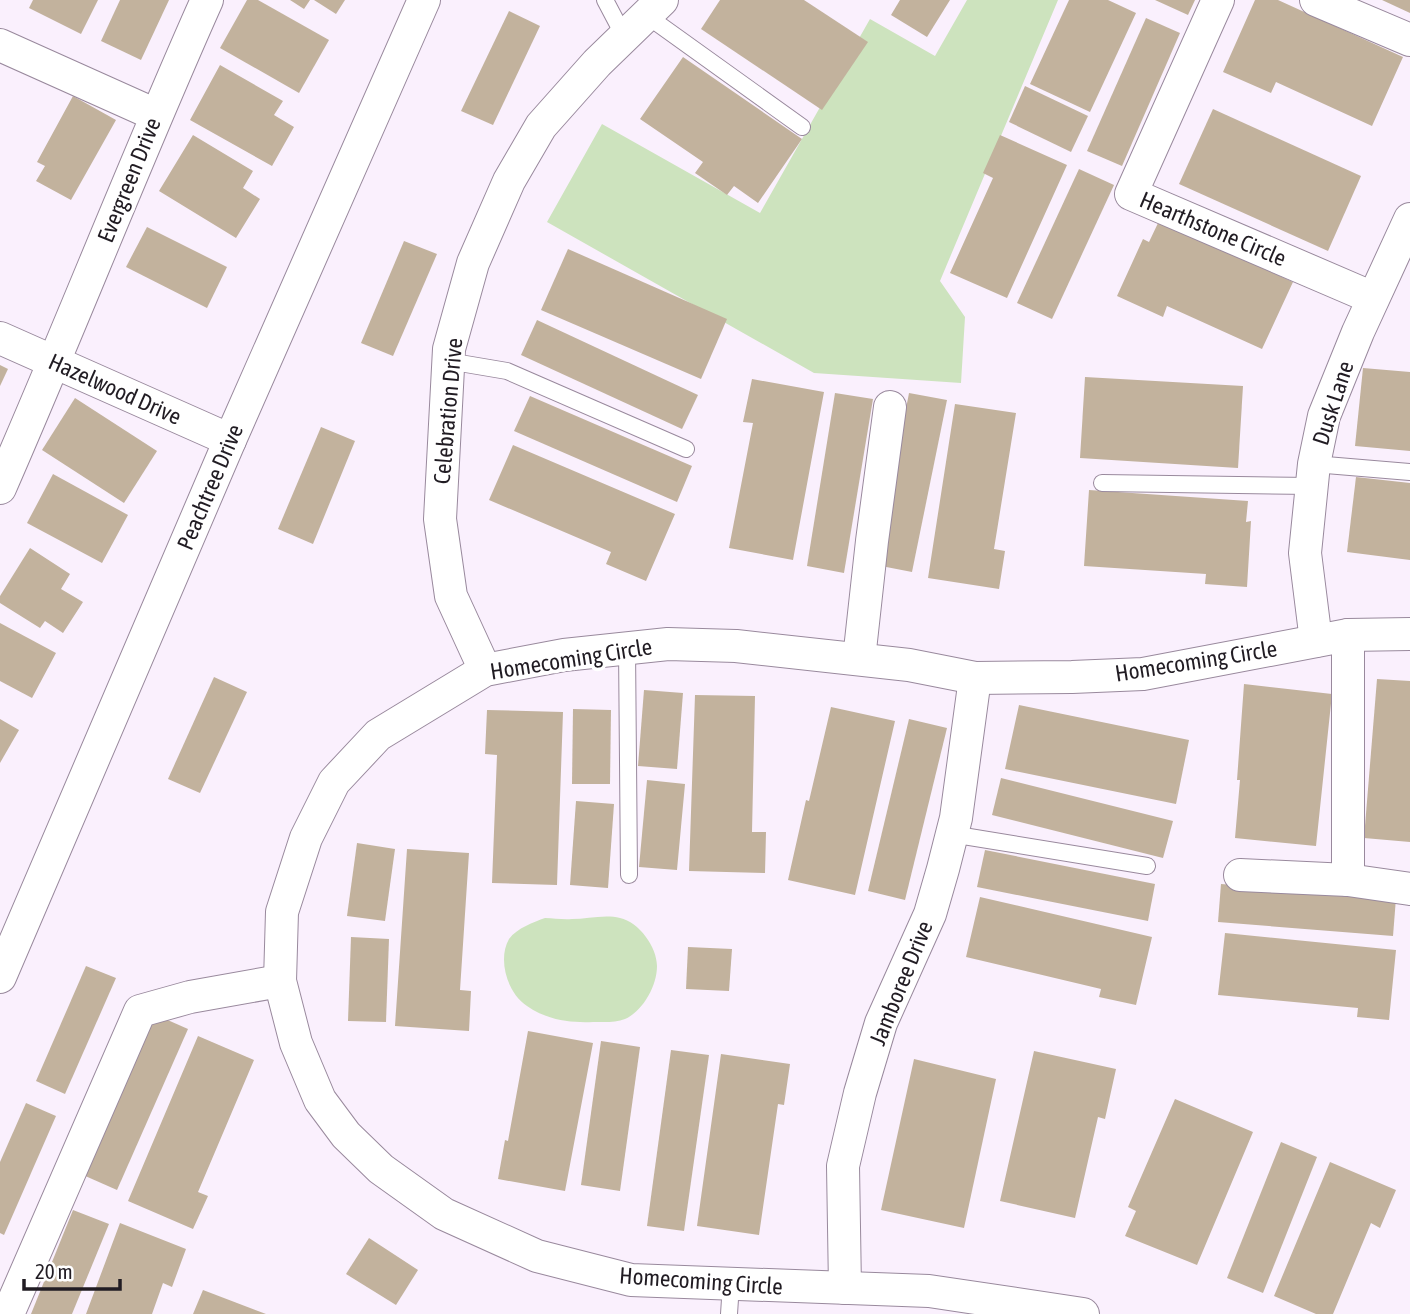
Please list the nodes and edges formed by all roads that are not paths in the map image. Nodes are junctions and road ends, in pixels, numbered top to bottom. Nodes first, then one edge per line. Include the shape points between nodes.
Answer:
1 (207, 0) edge
2 (424, 0) edge
3 (604, 0) edge
4 (1218, 0) edge
5 (1316, 0) edge
6 (644, 17) edge
7 (1410, 40) edge
8 (0, 45) edge
9 (156, 115) junction
10 (802, 127) dead end
11 (1410, 219) edge
12 (1373, 298) junction
13 (0, 338) edge
14 (448, 361) junction
15 (55, 362) junction
16 (890, 407) dead end
17 (230, 440) junction
18 (686, 449) dead end
19 (1410, 472) edge
20 (1313, 475) junction
21 (1102, 483) dead end
22 (0, 488) edge
23 (1410, 634) edge
24 (1348, 635) junction
25 (1316, 641) junction
26 (626, 647) junction
27 (859, 659) junction
28 (485, 670) junction
29 (975, 678) junction
30 (951, 834) junction
31 (1147, 866) dead end
32 (628, 875) dead end
33 (1240, 876) dead end
34 (1348, 880) junction
35 (1410, 889) edge
36 (0, 977) edge
37 (280, 981) junction
38 (845, 1288) junction
39 (730, 1299) edge
40 (8, 1314) edge
41 (1083, 1314) edge

1 - 9 street, Evergreen Drive
2 - 17 street, Peachtree Drive
3 - 6 lane
4 - 12 street, Hearthstone Circle via 1131,194
5 - 7 street
6 - 10 lane
6 - 14 street, Celebration Drive via 541,125 509,181 473,263
8 - 9 street
9 - 15 street, Evergreen Drive
11 - 12 street, Dusk Lane
12 - 20 street, Dusk Lane via 1324,416
13 - 15 street, Hazelwood Drive
14 - 18 lane via 507,371
14 - 28 street, Celebration Drive via 440,519 451,596
15 - 17 street, Hazelwood Drive
15 - 22 street, Evergreen Drive
16 - 27 street
17 - 36 street, Peachtree Drive
19 - 20 lane
20 - 21 lane
20 - 25 street, Dusk Lane via 1305,553
23 - 24 street, Homecoming Circle
24 - 25 street, Homecoming Circle
24 - 34 street
25 - 29 street, Homecoming Circle via 1143,674
26 - 27 street, Homecoming Circle via 736,646
26 - 28 street, Homecoming Circle
26 - 32 lane
27 - 29 street, Homecoming Circle
28 - 37 street, Homecoming Circle via 378,735 334,782 306,838 282,912
29 - 30 street, Jamboree Drive
30 - 31 lane
30 - 38 street, Jamboree Drive via 930,914 881,1023 860,1093 843,1166
33 - 34 street
34 - 35 street
37 - 39 street, Homecoming Circle via 296,1042 320,1100 346,1135 381,1169 444,1214 537,1256
37 - 40 street via 140,1011
38 - 39 street, Homecoming Circle
38 - 41 street, Homecoming Circle via 929,1292

